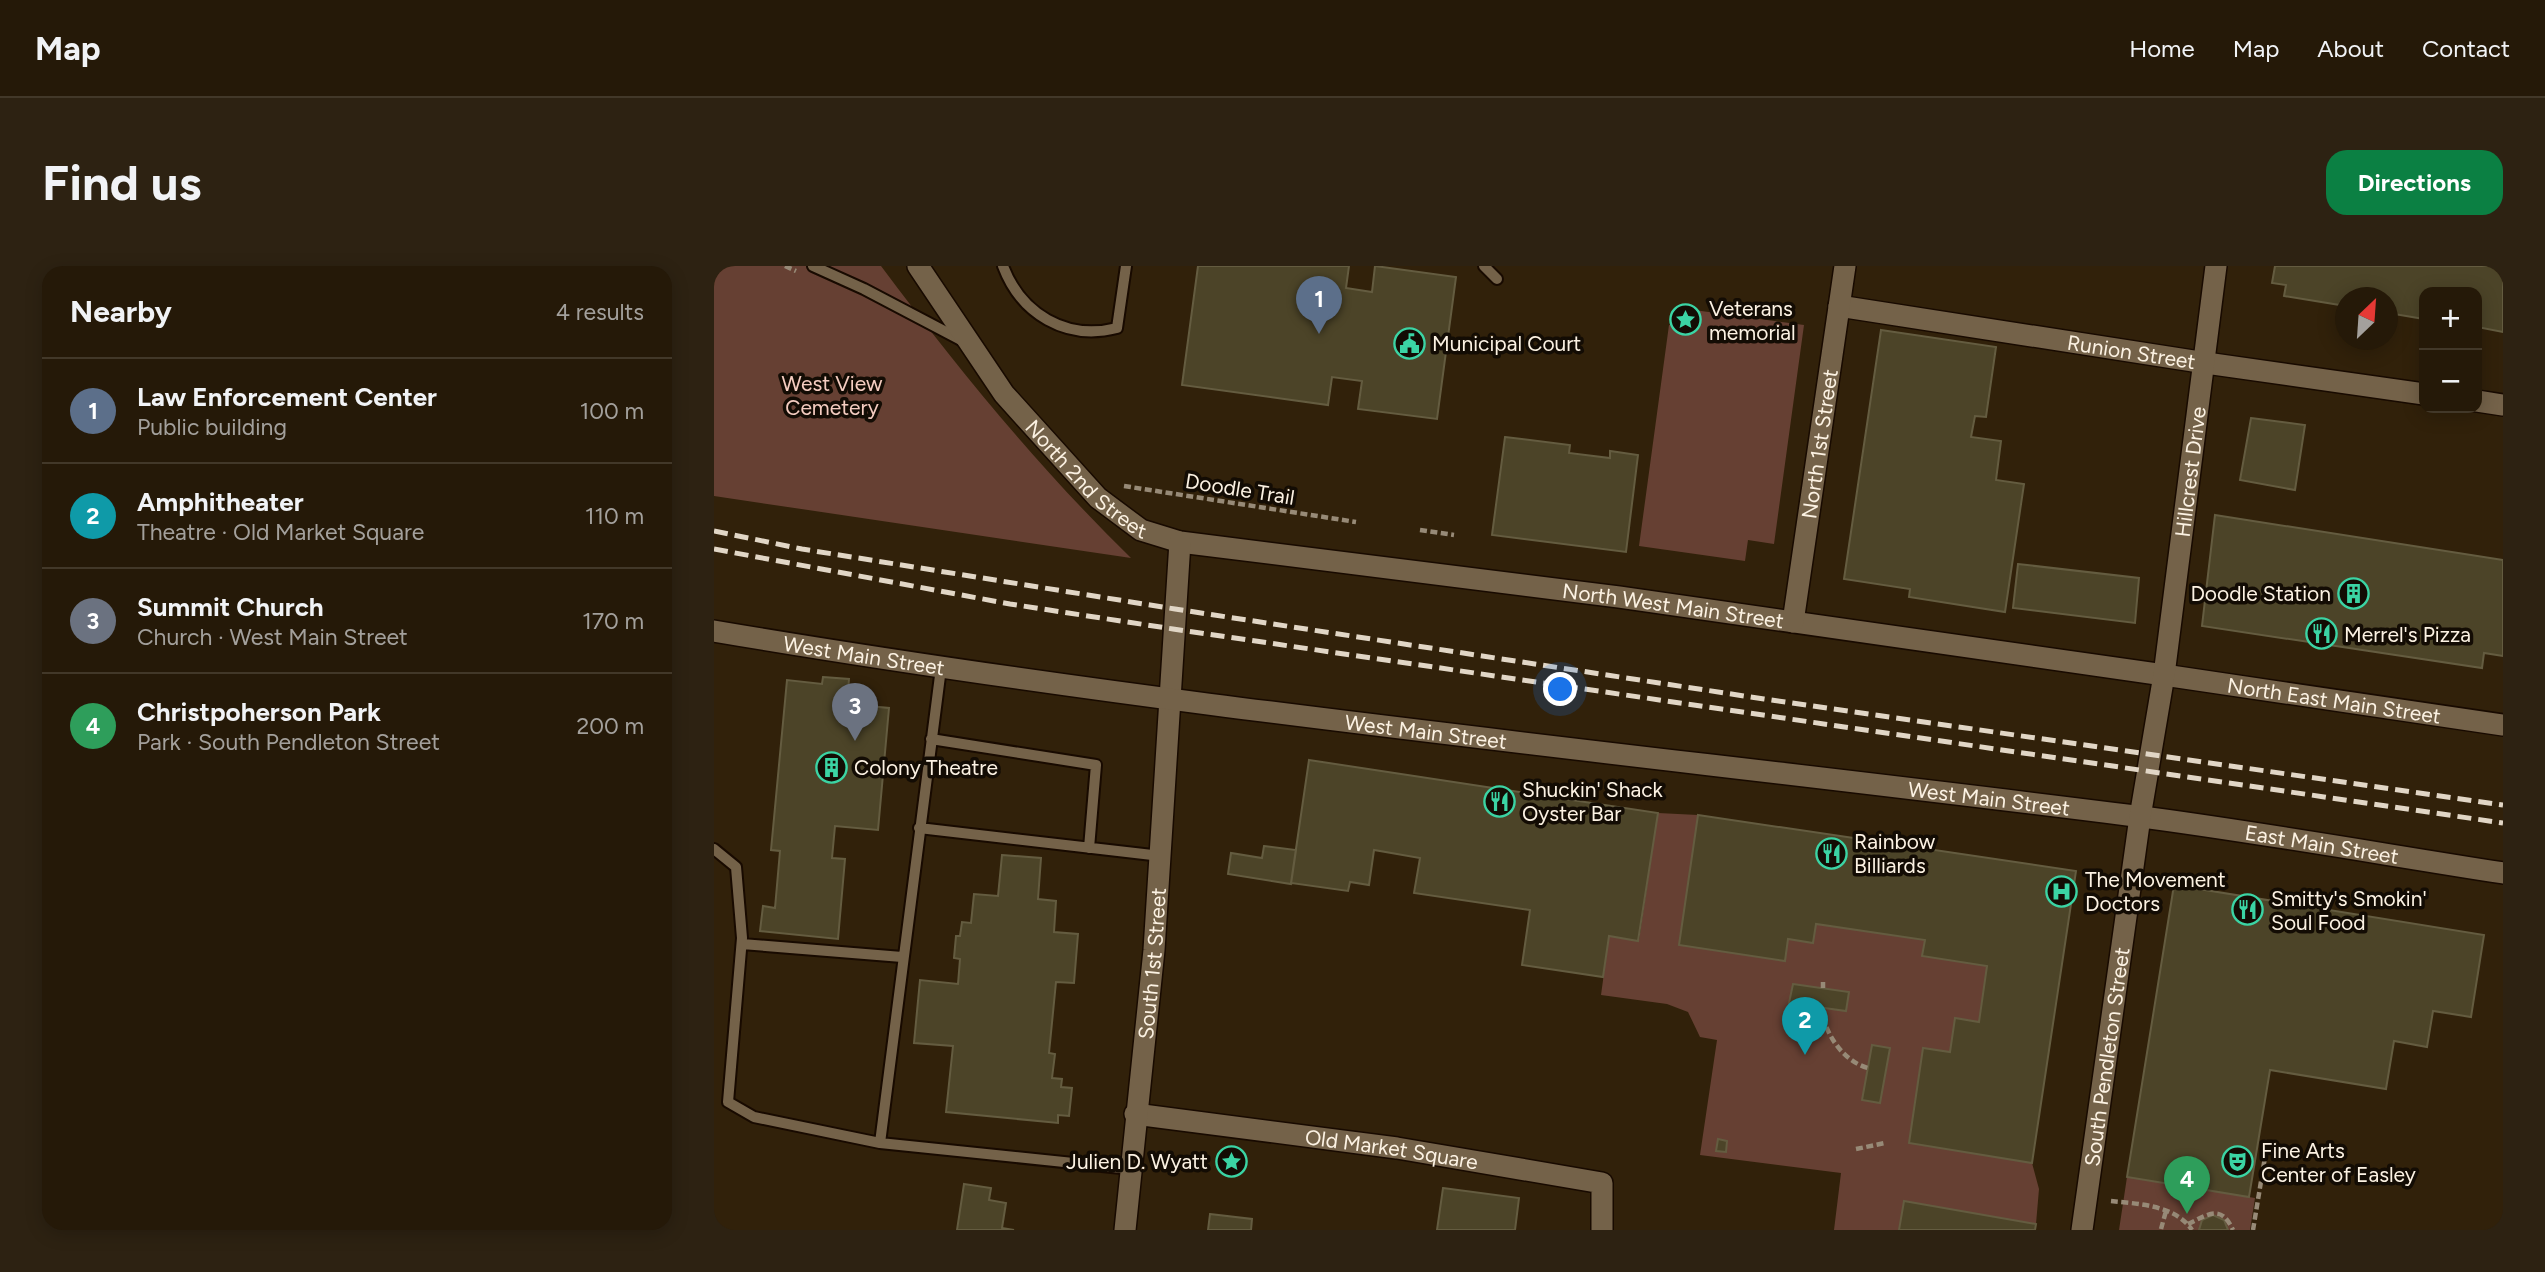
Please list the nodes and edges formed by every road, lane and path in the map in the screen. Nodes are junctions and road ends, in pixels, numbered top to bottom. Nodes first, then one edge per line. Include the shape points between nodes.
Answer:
1 (785, 266) edge
2 (813, 266) edge
3 (918, 266) edge
4 (1003, 266) edge
5 (1126, 266) edge
6 (1484, 266) edge
7 (1845, 266) edge
8 (2216, 266) edge
9 (808, 277) dead end
10 (1497, 279) dead end
11 (1839, 306) junction
12 (974, 348) junction
13 (2206, 363) junction
14 (2419, 393) edge
15 (2482, 402) edge
16 (2503, 405) edge
17 (1120, 485) dead end
18 (1356, 522) dead end
19 (1420, 530) dead end
20 (1454, 535) dead end
21 (1180, 542) junction
22 (1793, 622) junction
23 (714, 631) edge
24 (941, 668) junction
25 (2164, 675) junction
26 (1171, 698) junction
27 (2503, 725) edge
28 (931, 739) junction
29 (2140, 817) junction
30 (919, 828) junction
31 (1089, 848) junction
32 (714, 849) edge
33 (1161, 856) junction
34 (2503, 873) edge
35 (742, 944) junction
36 (902, 957) junction
37 (1823, 982) dead end
38 (1823, 988) dead end
39 (1821, 1007) dead end
40 (1868, 1068) dead end
41 (1135, 1114) junction
42 (2268, 1139) dead end
43 (880, 1143) junction
44 (1885, 1143) dead end
45 (1856, 1149) dead end
46 (1131, 1169) junction
47 (2111, 1201) dead end
48 (2165, 1211) junction
49 (2188, 1224) junction
50 (2161, 1229) edge
51 (1125, 1230) edge
52 (1602, 1230) edge
53 (2082, 1230) edge
54 (2192, 1230) edge
55 (2232, 1230) edge
56 (2253, 1230) edge

1 - 9 path
2 - 12 lane
3 - 12 street, North 2nd Street
4 - 5 lane via 1024,301 1044,321 1102,332 1117,328
6 - 10 lane
7 - 11 street, North 1st Street
8 - 13 street, Hillcrest Drive
11 - 13 street, Runion Street
11 - 22 street, North 1st Street
12 - 21 street, North 2nd Street via 1004,394 1098,498 1142,530
13 - 14 street, Runion Street
13 - 25 street, Hillcrest Drive
15 - 16 street
17 - 18 path, Doodle Trail
19 - 20 path
21 - 22 street, North West Main Street
21 - 26 street
22 - 25 street, North West Main Street
23 - 24 street, West Main Street
24 - 26 street, West Main Street
24 - 28 lane
25 - 27 street, North East Main Street
25 - 29 street, South Pendleton Street
26 - 29 street, West Main Street
26 - 33 street, South 1st Street
28 - 30 lane
28 - 31 lane via 1096,765
29 - 34 street, East Main Street
29 - 53 street, South Pendleton Street
30 - 31 lane
30 - 36 lane
31 - 33 lane
32 - 35 lane via 736,867
33 - 41 street, South 1st Street
35 - 36 lane
35 - 43 lane via 728,1102 754,1117
36 - 43 lane
37 - 38 path
39 - 40 path via 1824,1028 1855,1064
41 - 46 street, South 1st Street
41 - 52 street, Old Market Square via 1397,1148 1602,1183
42 - 56 path
43 - 46 lane
44 - 45 path
46 - 51 street, South 1st Street
47 - 48 path
48 - 49 path
48 - 50 path
49 - 54 path
49 - 55 path via 2219,1213 2228,1219

